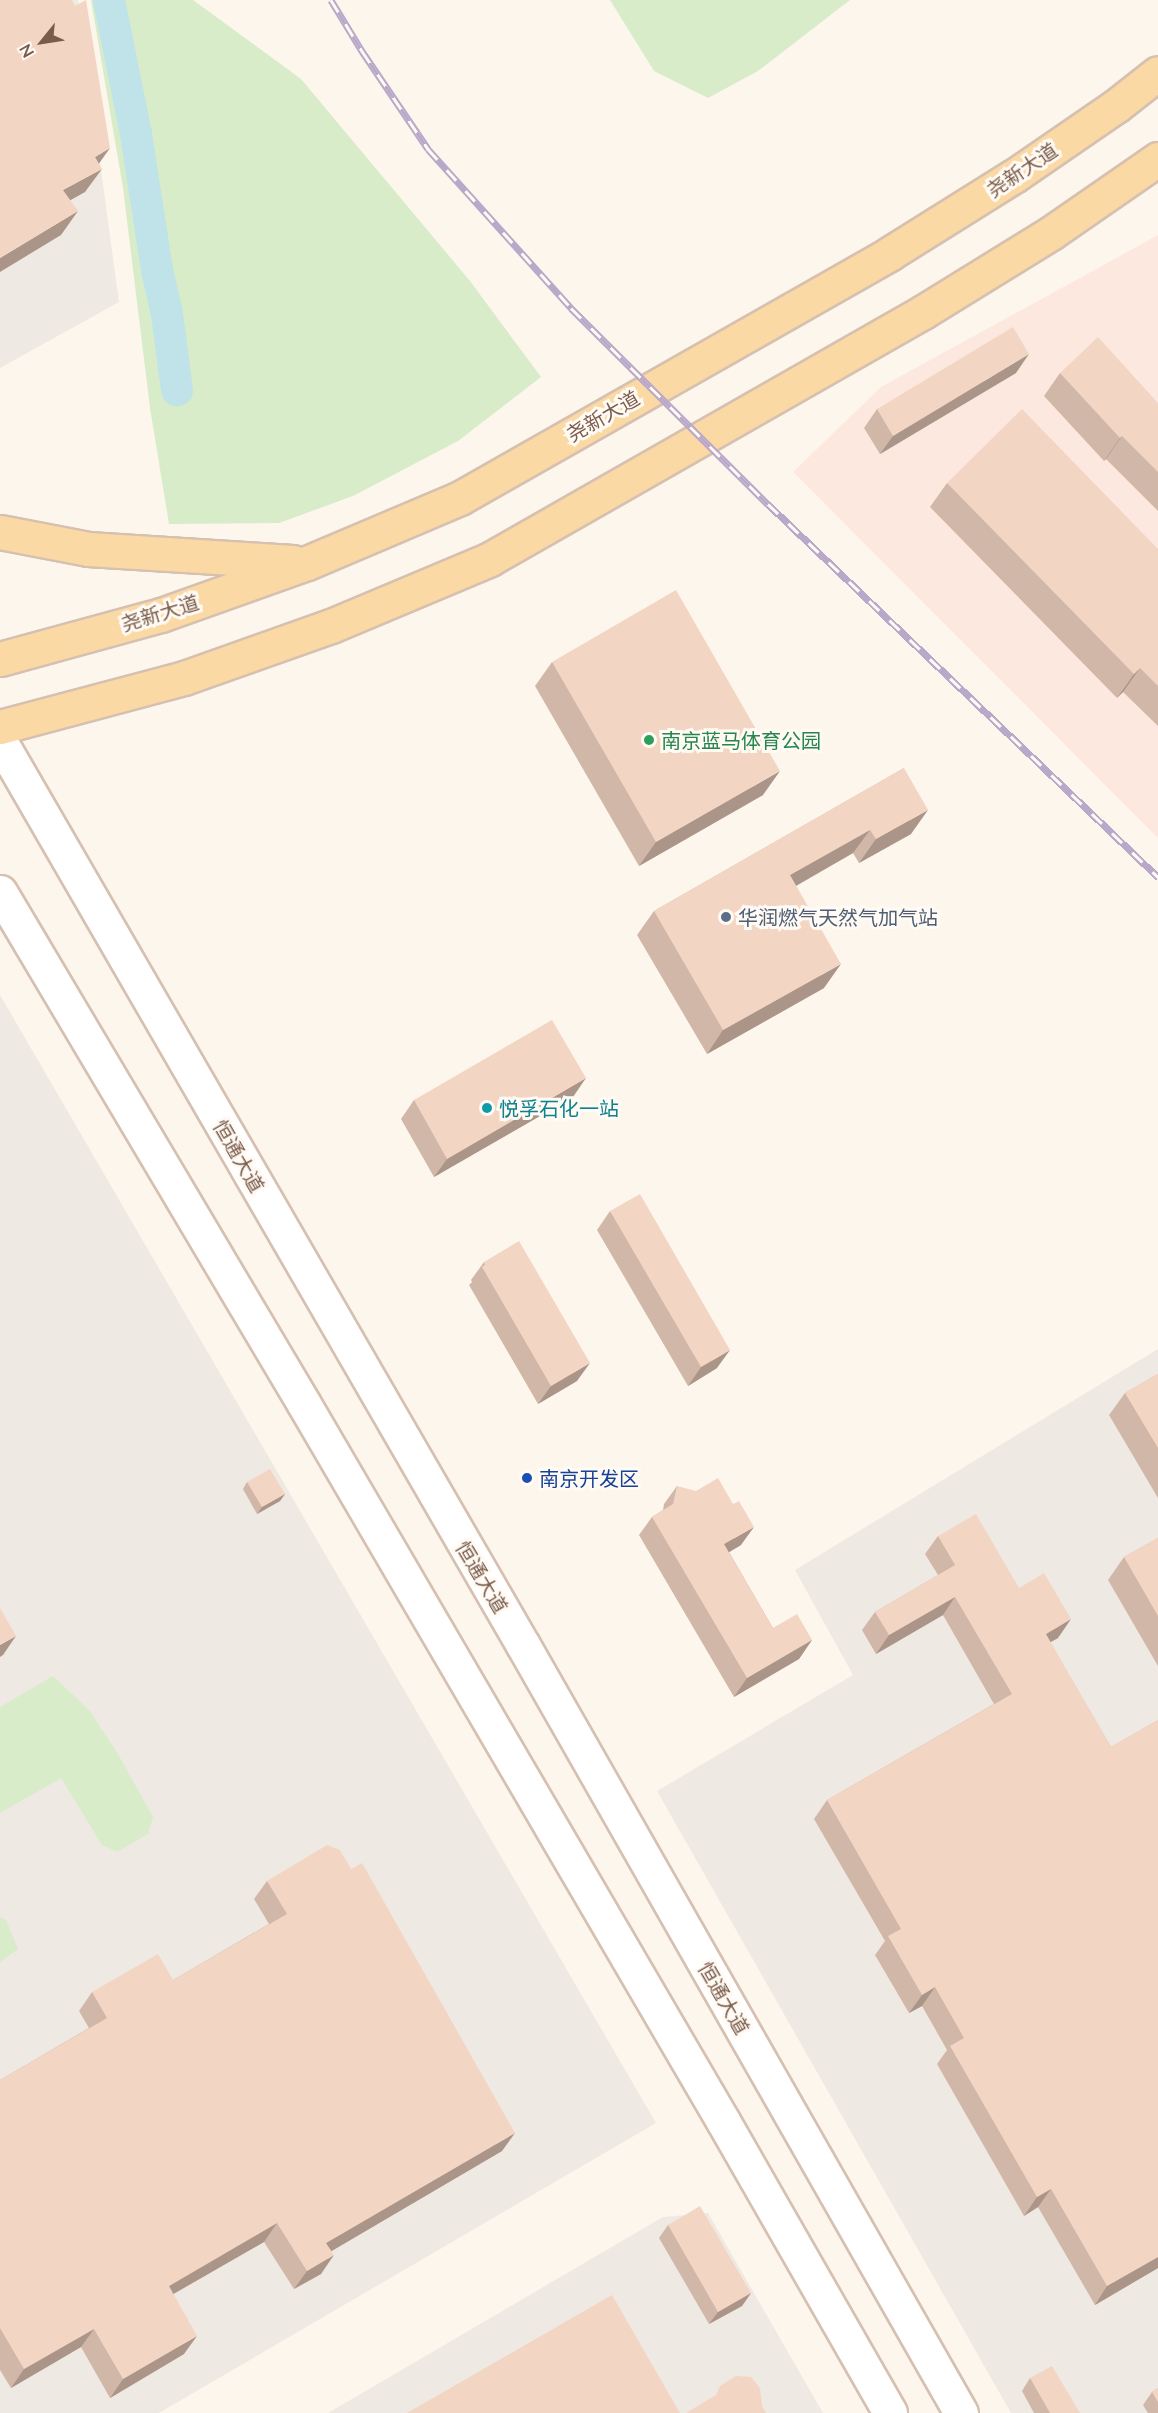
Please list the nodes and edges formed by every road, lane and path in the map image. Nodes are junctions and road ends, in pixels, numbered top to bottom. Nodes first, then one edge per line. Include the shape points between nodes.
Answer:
1 (1158, 73) edge
2 (1158, 159) edge
3 (0, 532) edge
4 (307, 563) junction
5 (0, 659) edge
6 (0, 728) edge
7 (0, 741) edge
8 (0, 892) edge
9 (890, 2413) edge
10 (961, 2413) edge

1 - 4 main road, 尧新大道 via 1014,176 889,254 460,498
2 - 6 main road via 1051,233 923,312 490,559 331,626 184,678
3 - 4 main road via 88,549
4 - 5 main road, 尧新大道 via 161,615
7 - 10 main road, 恒通大道
8 - 9 main road via 304,1404

